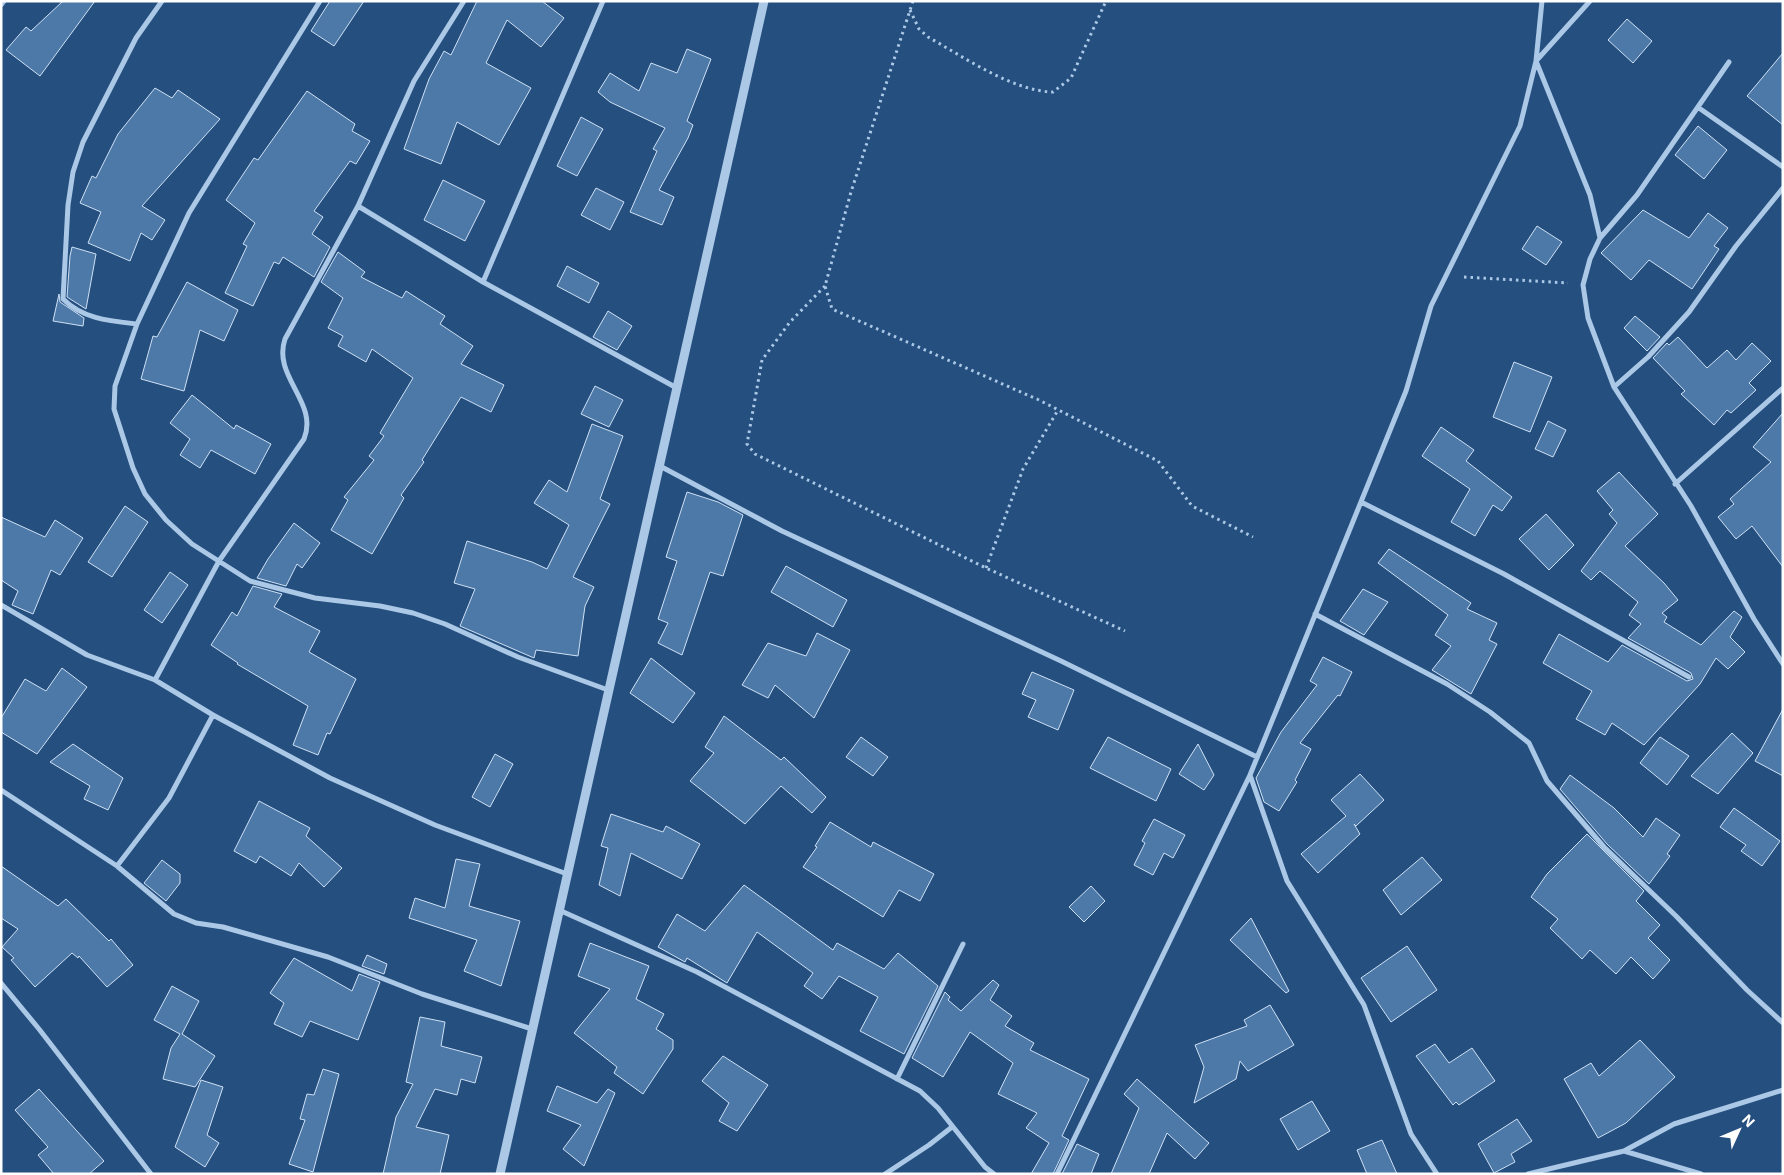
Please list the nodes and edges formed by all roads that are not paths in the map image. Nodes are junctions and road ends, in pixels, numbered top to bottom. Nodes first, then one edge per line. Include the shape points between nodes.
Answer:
1 (4, 1) edge
2 (162, 1) edge
3 (320, 1) edge
4 (464, 1) edge
5 (603, 1) edge
6 (764, 1) edge
7 (1542, 1) edge
8 (1590, 1) edge
9 (1, 6) edge
10 (1536, 61) junction
11 (1729, 62) dead end
12 (1699, 108) junction
13 (1783, 166) edge
14 (1783, 188) edge
15 (358, 206) junction
16 (1600, 238) junction
17 (483, 282) junction
18 (136, 324) junction
19 (675, 387) junction
20 (1614, 387) junction
21 (1783, 388) edge
22 (658, 464) junction
23 (1675, 484) junction
24 (1361, 502) junction
25 (219, 561) junction
26 (1, 605) edge
27 (1315, 614) junction
28 (1783, 664) edge
29 (1689, 677) dead end
30 (155, 680) junction
31 (608, 690) junction
32 (213, 715) junction
33 (1257, 757) junction
34 (1250, 775) junction
35 (1, 790) edge
36 (117, 866) junction
37 (567, 874) junction
38 (559, 910) junction
39 (963, 944) dead end
40 (1, 983) edge
41 (1783, 1023) edge
42 (532, 1028) junction
43 (897, 1079) junction
44 (1783, 1090) edge
45 (952, 1127) junction
46 (1624, 1151) junction
47 (151, 1174) edge
48 (500, 1174) edge
49 (885, 1174) edge
50 (994, 1174) edge
51 (1057, 1174) edge
52 (1437, 1174) edge
53 (1528, 1174) edge
54 (1700, 1174) edge

1 - 9 street
2 - 18 street via 136,38 83,142 73,172 68,205 63,299 86,316
3 - 18 street via 189,213
4 - 15 street via 414,81
5 - 17 street
6 - 19 street
7 - 10 street
8 - 10 street
10 - 16 street via 1590,194
10 - 24 street via 1520,126 1431,306 1406,391
11 - 12 street
12 - 13 street
12 - 16 street via 1637,195
14 - 20 street via 1689,312 1648,357
15 - 17 street
15 - 25 street via 281,350 282,361 308,417 309,428 295,456
16 - 20 street via 1583,285 1588,318
17 - 19 street
18 - 25 street via 115,386 114,409 133,468 145,494 166,520 192,544
19 - 22 street
20 - 23 street
21 - 23 street
22 - 31 street
22 - 33 street via 782,531
23 - 28 street
24 - 27 street
24 - 29 street via 1504,574
25 - 30 street
25 - 31 street via 250,580 315,598 413,613
26 - 30 street via 88,656
27 - 33 street
27 - 41 street via 1447,684 1490,712 1529,744 1547,782 1604,848
30 - 32 street
31 - 37 street
32 - 36 street via 169,798
32 - 37 street via 339,782 435,825
33 - 34 street
34 - 51 street
34 - 52 street via 1287,881 1364,1005 1411,1134
35 - 36 street
36 - 42 street via 174,914 328,957 422,994
37 - 38 street
38 - 42 street
38 - 43 street via 697,972
39 - 43 street
40 - 47 street
42 - 48 street
43 - 45 street via 929,1098
44 - 46 street via 1674,1124
45 - 49 street
45 - 50 street
46 - 53 street
46 - 54 street

